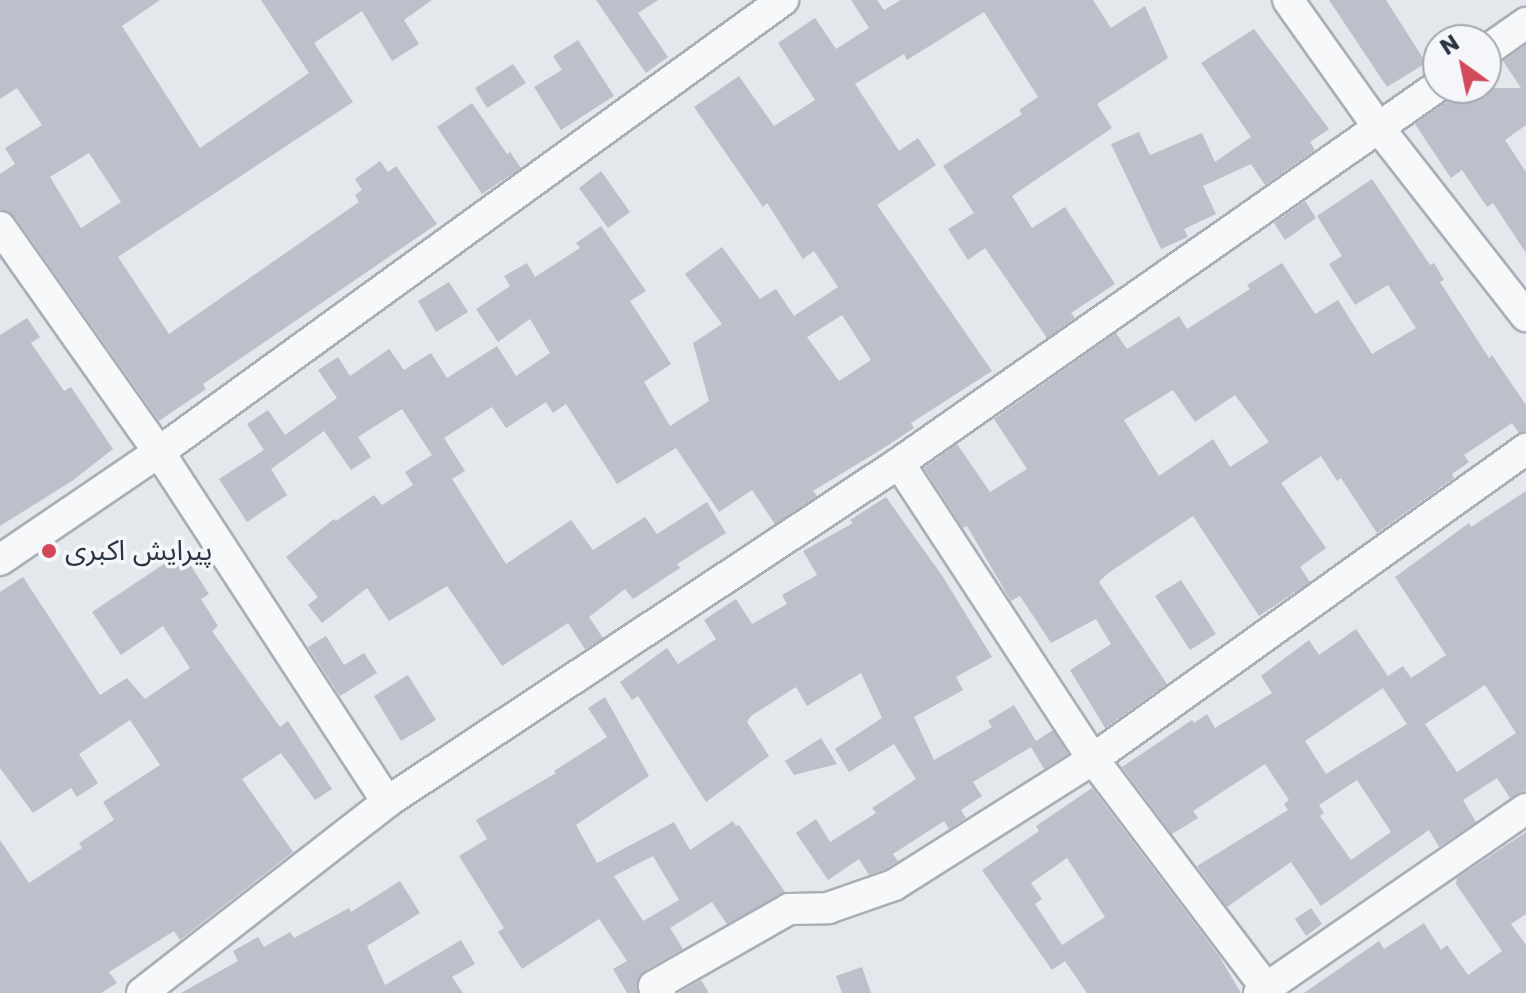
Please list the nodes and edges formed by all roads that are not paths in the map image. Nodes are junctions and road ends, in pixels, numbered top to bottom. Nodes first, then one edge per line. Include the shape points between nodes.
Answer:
1 (783, 0) edge
2 (1288, 0) edge
3 (1526, 23) edge
4 (1502, 40) edge
5 (1422, 97) edge
6 (1379, 128) junction
7 (0, 227) edge
8 (1526, 316) edge
9 (1526, 449) edge
10 (159, 452) junction
11 (899, 463) junction
12 (0, 560) edge
13 (1093, 759) junction
14 (387, 802) junction
15 (1526, 809) edge
16 (1265, 991) edge
17 (142, 993) edge
18 (660, 993) edge

1 - 10 street
2 - 6 street
3 - 4 street
5 - 6 street
6 - 8 street
6 - 11 street
7 - 10 street
9 - 13 street
10 - 12 street
10 - 14 street
11 - 13 street
11 - 14 street
13 - 16 street
13 - 18 street via 894,885 828,908 789,909 654,986
14 - 17 street
15 - 16 street

